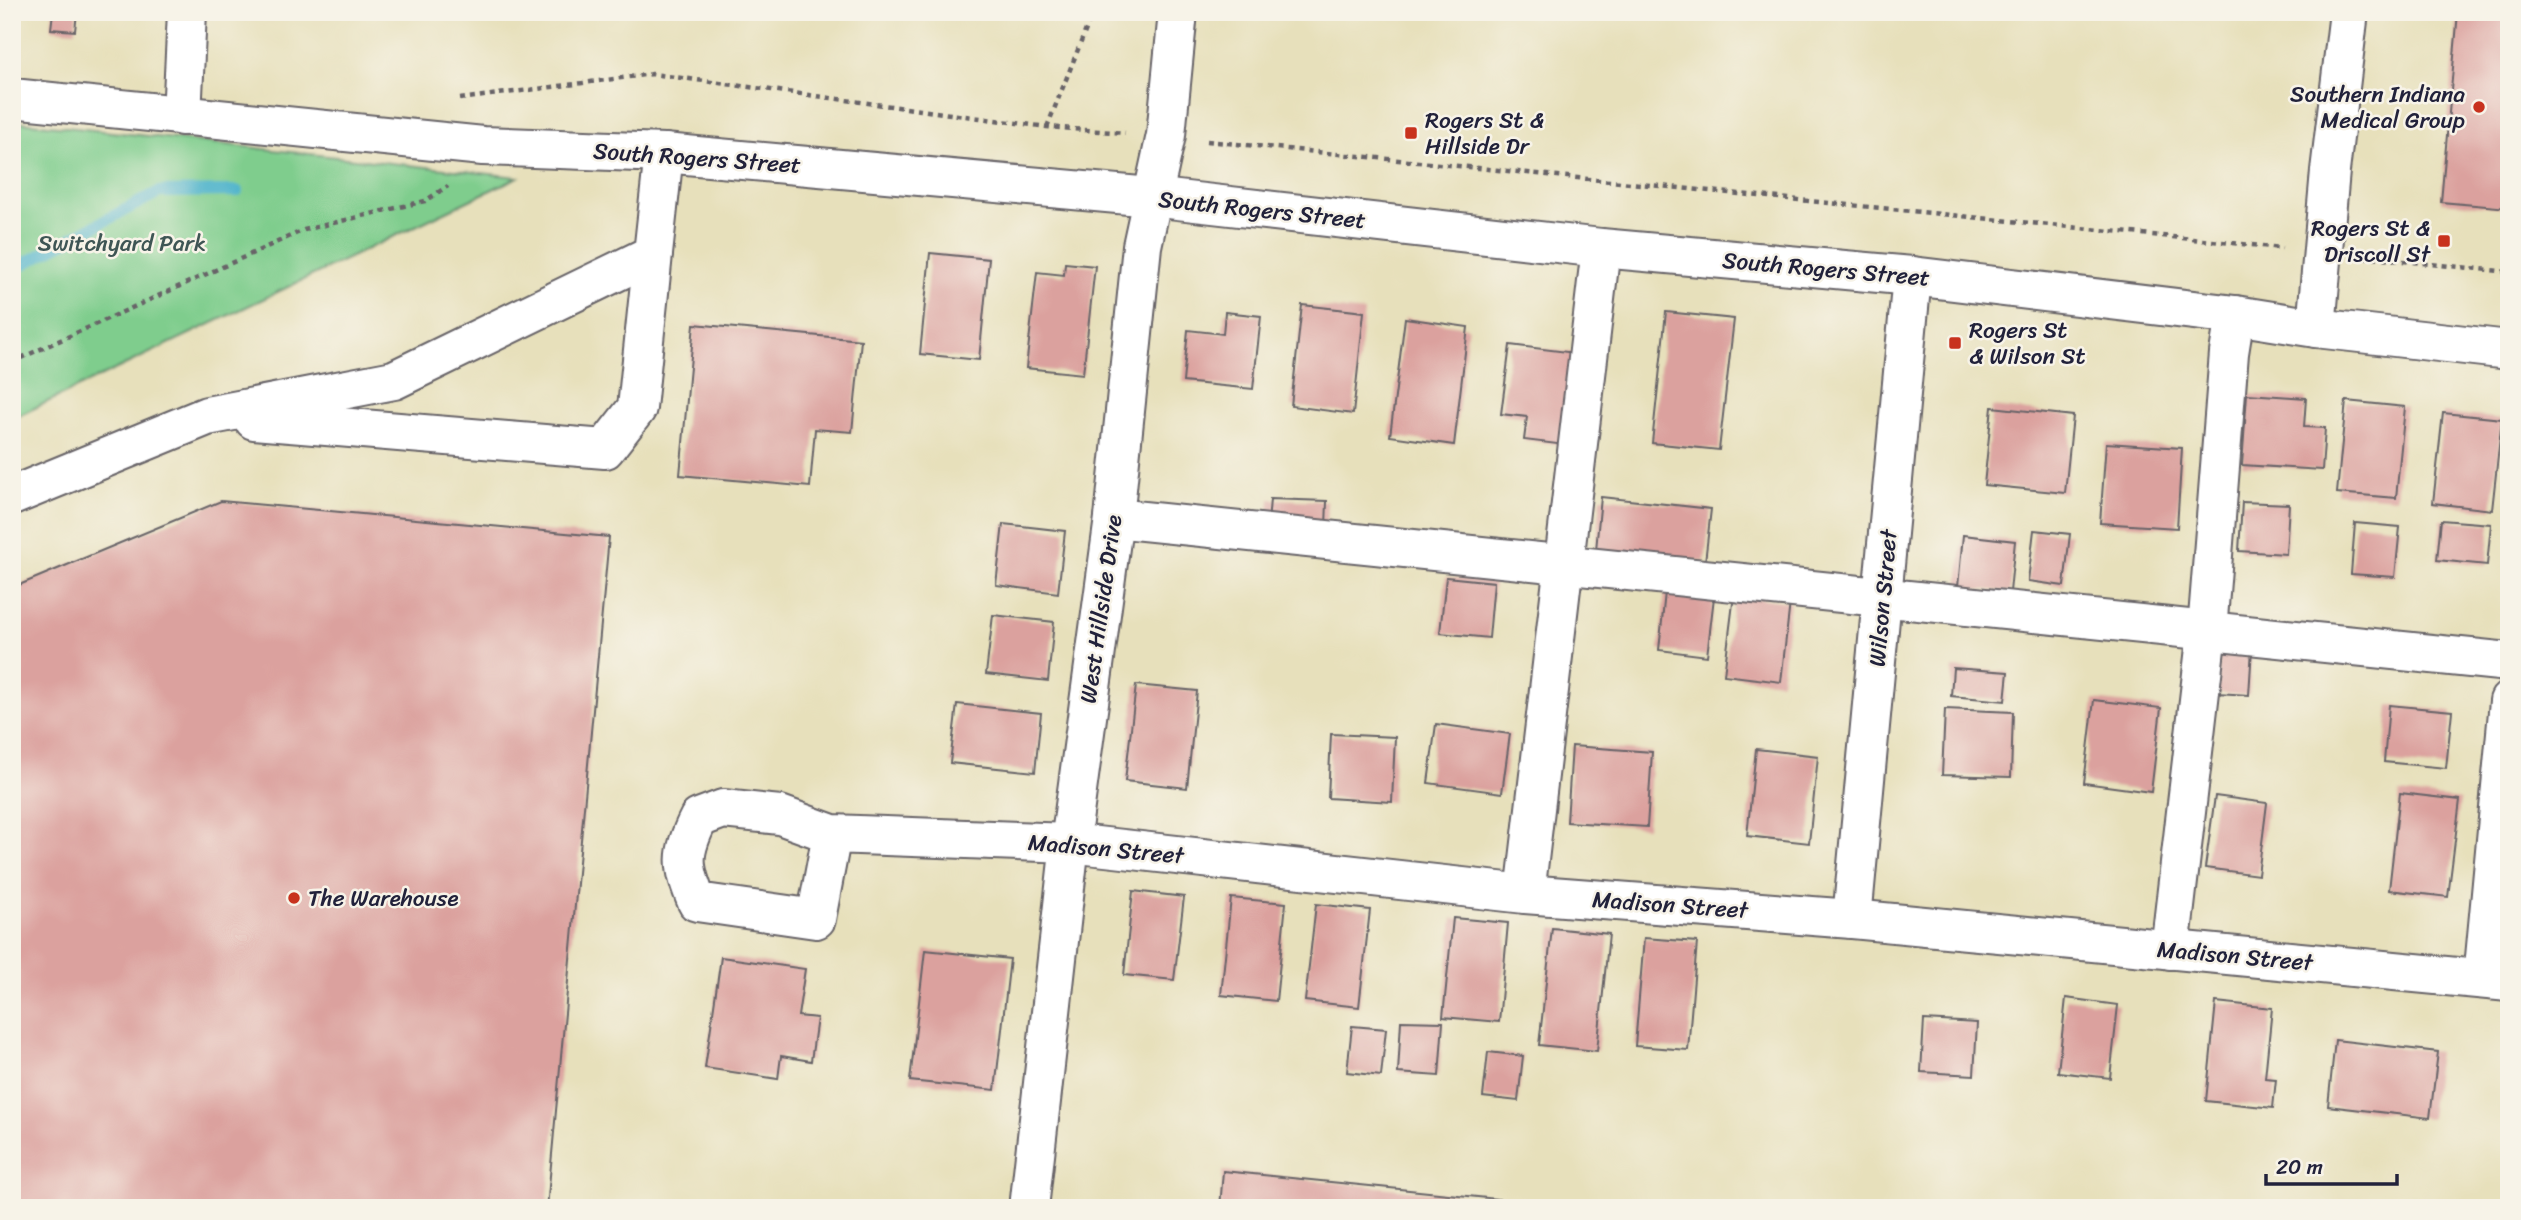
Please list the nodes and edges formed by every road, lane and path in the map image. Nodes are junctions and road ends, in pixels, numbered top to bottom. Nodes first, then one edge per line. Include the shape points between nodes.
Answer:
1 (187, 12) edge
2 (1093, 12) edge
3 (1178, 12) edge
4 (2349, 12) edge
5 (12, 98) edge
6 (454, 100) dead end
7 (182, 116) junction
8 (1047, 127) junction
9 (1166, 135) junction
10 (483, 146) junction
11 (664, 153) junction
12 (1152, 197) junction
13 (1601, 248) junction
14 (2324, 253) junction
15 (653, 254) junction
16 (2509, 272) edge
17 (1912, 276) junction
18 (2235, 315) junction
19 (2316, 328) junction
20 (2509, 350) edge
21 (12, 362) edge
22 (207, 416) junction
23 (12, 496) edge
24 (1114, 518) junction
25 (1564, 565) junction
26 (1883, 598) junction
27 (2207, 631) junction
28 (2509, 662) edge
29 (2509, 701) edge
30 (832, 834) dead end
31 (1070, 843) junction
32 (1525, 894) junction
33 (1852, 919) junction
34 (2170, 950) junction
35 (2496, 980) edge
36 (1029, 1208) edge

1 - 7 street
2 - 8 path
3 - 9 street, West Hillside Drive
4 - 14 street
5 - 7 street, South Rogers Street
6 - 8 path via 652,74
7 - 10 street, South Rogers Street
8 - 9 path
9 - 12 street, West Hillside Drive
9 - 14 path
10 - 11 street, South Rogers Street
10 - 21 path via 458,179 425,201 304,230
11 - 12 street, South Rogers Street
11 - 15 street
12 - 13 street, South Rogers Street
12 - 24 street, West Hillside Drive via 1142,246
13 - 17 street, South Rogers Street
13 - 25 street
14 - 16 path
14 - 19 street
15 - 22 street via 394,380
15 - 22 street via 637,408 605,449
17 - 18 street, South Rogers Street
17 - 26 street, Wilson Street
18 - 19 street, South Rogers Street
18 - 27 street
19 - 20 street, South Rogers Street
22 - 23 street
24 - 25 street
24 - 31 street, West Hillside Drive
25 - 26 street
25 - 32 street
26 - 27 street
26 - 33 street, Wilson Street
27 - 28 street
27 - 34 street
29 - 35 street
30 - 31 street, Madison Street
31 - 32 street, Madison Street
31 - 36 street, West Hillside Drive
32 - 33 street, Madison Street
33 - 34 street, Madison Street
34 - 35 street, Madison Street

